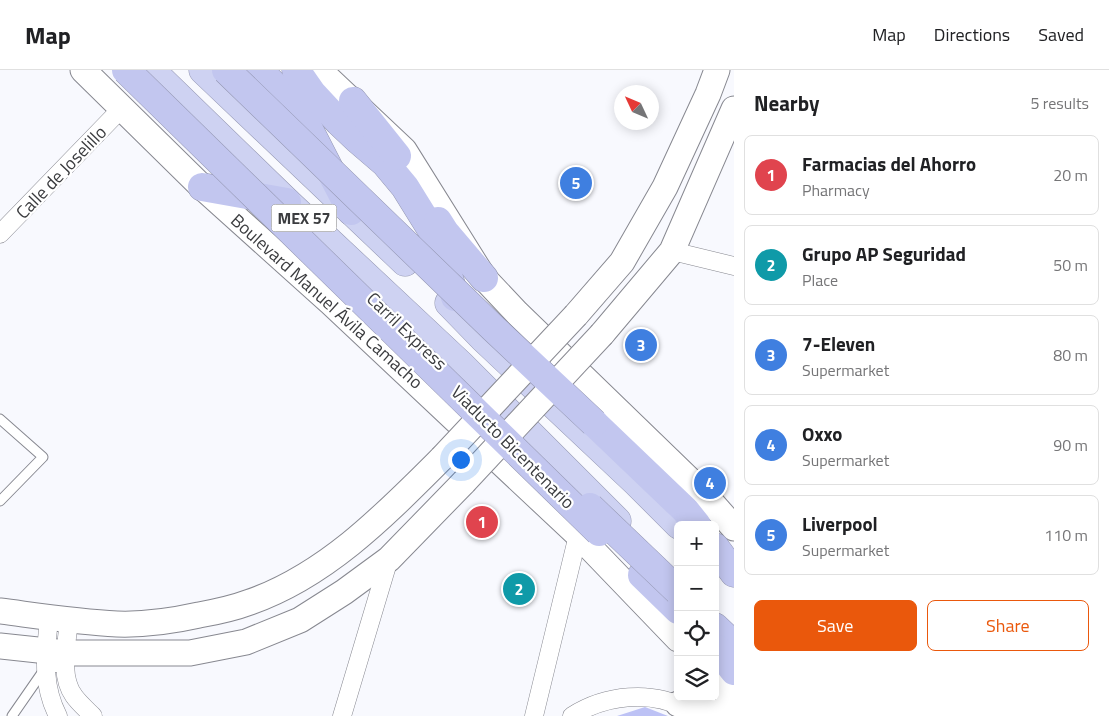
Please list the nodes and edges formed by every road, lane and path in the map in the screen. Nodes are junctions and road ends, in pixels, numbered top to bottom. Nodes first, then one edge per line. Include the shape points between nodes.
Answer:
1 (83, 70) edge
2 (126, 70) edge
3 (138, 70) edge
4 (151, 70) edge
5 (203, 70) edge
6 (226, 70) edge
7 (259, 70) edge
8 (284, 70) edge
9 (296, 70) edge
10 (717, 70) edge
11 (313, 78) edge
12 (353, 100) junction
13 (121, 109) junction
14 (734, 109) edge
15 (725, 142) edge
16 (397, 156) junction
17 (202, 186) junction
18 (287, 202) junction
19 (351, 211) junction
20 (0, 234) edge
21 (672, 251) junction
22 (734, 266) edge
23 (484, 278) junction
24 (460, 313) junction
25 (0, 419) edge
26 (0, 501) edge
27 (675, 521) edge
28 (694, 521) edge
29 (734, 528) edge
30 (588, 534) junction
31 (719, 552) edge
32 (389, 559) junction
33 (326, 562) junction
34 (719, 566) edge
35 (734, 573) edge
36 (674, 578) edge
37 (734, 582) edge
38 (674, 587) edge
39 (344, 592) junction
40 (674, 607) edge
41 (0, 611) edge
42 (59, 618) junction
43 (719, 632) edge
44 (674, 634) edge
45 (0, 646) edge
46 (725, 646) edge
47 (56, 660) junction
48 (734, 671) edge
49 (719, 684) edge
50 (734, 701) edge
51 (688, 710) edge
52 (12, 716) edge
53 (58, 716) edge
54 (93, 716) edge
55 (342, 716) edge
56 (534, 716) edge
57 (572, 716) edge
58 (730, 716) edge

1 - 13 main road, Boulevard Manuel Ávila Camacho
2 - 30 highway, Viaducto Bicentenario, bridge
3 - 38 highway, Carril Express, bridge
4 - 18 highway, MEX 57
5 - 19 highway, MEX 57
6 - 28 highway, bridge
7 - 19 highway via 300,112
8 - 11 highway
9 - 11 highway
10 - 33 main road, bridge via 665,188 622,262 442,458 380,520
11 - 12 main road
11 - 16 highway via 351,120
11 - 24 highway via 357,139 385,163 405,187 436,237
12 - 16 highway
12 - 23 main road via 404,150
13 - 17 main road, Boulevard Manuel Ávila Camacho
13 - 20 street, Calle de Joselillo
14 - 15 main road
15 - 21 main road
16 - 23 highway via 445,232
17 - 18 highway
17 - 30 main road, Boulevard Manuel Ávila Camacho
18 - 36 highway, MEX 57 via 460,364
19 - 24 highway, MEX 57
21 - 22 street
21 - 32 main road, bridge via 602,334
23 - 29 main road via 704,494
24 - 27 highway, MEX 57
25 - 26 lane via 43,457
30 - 40 highway, Viaducto Bicentenario
30 - 44 main road, Boulevard Manuel Ávila Camacho
30 - 56 street
31 - 35 highway
32 - 39 main road
32 - 55 street
33 - 39 main road
33 - 42 main road via 275,592 225,610 158,622 116,624
34 - 37 highway
39 - 47 main road via 300,620 246,642 190,653
41 - 42 main road
42 - 47 street
43 - 46 highway
45 - 47 main road
46 - 48 highway
47 - 52 lane
47 - 53 street via 46,685
47 - 54 street via 73,696
49 - 50 main road
51 - 57 street via 649,698 621,698 593,705
51 - 58 main road

